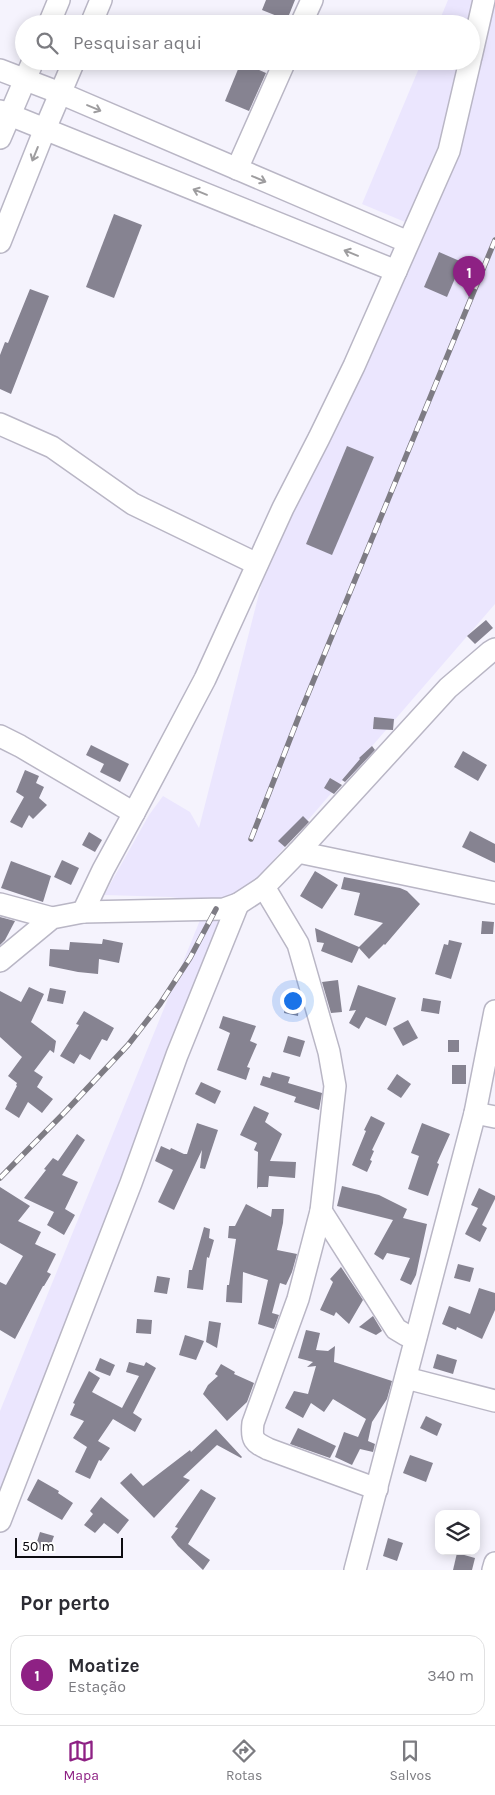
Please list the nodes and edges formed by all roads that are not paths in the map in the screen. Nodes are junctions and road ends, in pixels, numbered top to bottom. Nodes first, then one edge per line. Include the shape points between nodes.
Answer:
1 (59, 0) edge
2 (101, 0) edge
3 (312, 0) edge
4 (484, 0) edge
5 (53, 15) edge
6 (95, 15) edge
7 (306, 15) edge
8 (480, 17) edge
9 (0, 70) edge
10 (70, 70) edge
11 (281, 70) edge
12 (468, 70) edge
13 (28, 71) edge
14 (60, 93) junction
15 (5, 113) edge
16 (45, 129) junction
17 (0, 138) edge
18 (237, 169) junction
19 (0, 242) edge
20 (408, 242) junction
21 (396, 271) junction
22 (0, 424) edge
23 (257, 564) junction
24 (495, 649) edge
25 (0, 736) edge
26 (134, 813) junction
27 (298, 852) junction
28 (264, 887) junction
29 (495, 893) edge
30 (0, 904) edge
31 (238, 904) junction
32 (83, 912) junction
33 (52, 918) junction
34 (0, 961) edge
35 (495, 1011) edge
36 (485, 1115) edge
37 (320, 1212) junction
38 (416, 1336) junction
39 (406, 1378) junction
40 (495, 1401) edge
41 (377, 1489) junction
42 (0, 1521) edge
43 (495, 1563) edge
44 (355, 1570) edge
45 (493, 1570) edge

1 - 5 street
2 - 6 street
3 - 7 street
4 - 8 street
9 - 13 street
10 - 14 street
11 - 18 street
12 - 20 street via 449,151
13 - 14 street
13 - 15 street
14 - 16 street
14 -> 18 street
15 - 16 street
15 - 17 street
16 -> 19 street
21 -> 16 street
18 -> 20 street
20 - 21 street
21 - 23 street via 354,366
22 - 23 street via 52,447 133,504
23 - 26 street via 204,679
24 - 27 street via 448,688
25 - 26 street
26 - 32 street
27 - 28 street
27 - 29 street
28 - 31 street
28 - 37 street via 298,944 329,1052 335,1086
30 - 33 street
31 - 32 street via 224,909
31 - 42 street via 176,1055 131,1183
32 - 33 street
33 - 34 street
35 - 36 street
36 - 38 street
37 - 38 street via 396,1329
37 - 41 street via 298,1299 253,1423 252,1435 256,1443 268,1449
38 - 39 street
39 - 40 street
39 - 41 street
41 - 44 street
43 - 45 street

